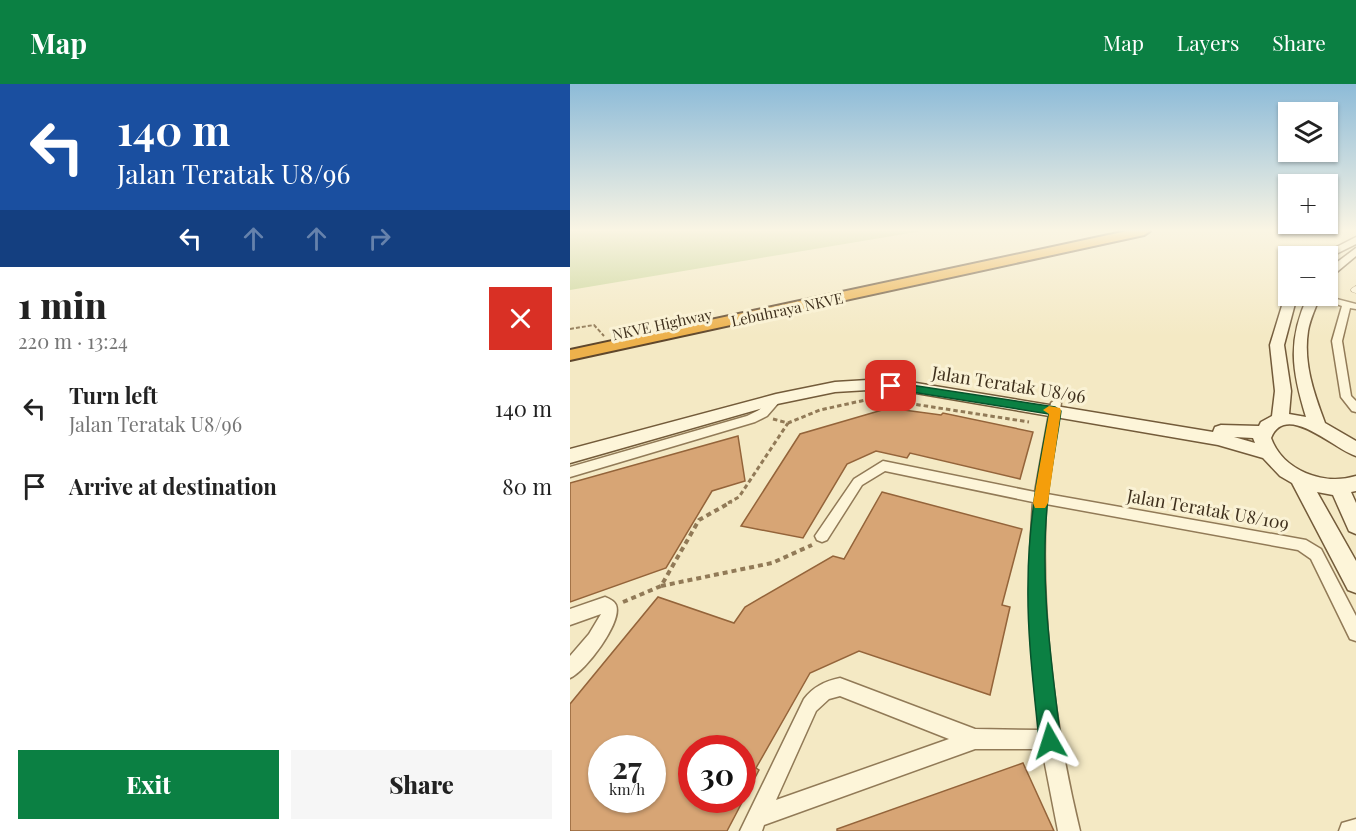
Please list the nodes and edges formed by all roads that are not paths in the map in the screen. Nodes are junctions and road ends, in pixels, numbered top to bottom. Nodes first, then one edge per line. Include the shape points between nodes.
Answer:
1 (940, 266) edge
2 (983, 266) edge
3 (1288, 306) edge
4 (1309, 306) edge
5 (1351, 306) edge
6 (570, 343) edge
7 (570, 355) edge
8 (777, 399) junction
9 (1056, 407) junction
10 (1356, 408) edge
11 (1280, 421) junction
12 (1324, 428) junction
13 (1263, 432) junction
14 (1356, 443) edge
15 (570, 449) edge
16 (1356, 450) edge
17 (1267, 453) junction
18 (570, 456) edge
19 (570, 472) edge
20 (1299, 478) junction
21 (1347, 485) edge
22 (1040, 498) junction
23 (1356, 525) edge
24 (822, 536) road end
25 (1356, 582) edge
26 (570, 617) edge
27 (1356, 633) edge
28 (570, 669) edge
29 (975, 740) junction
30 (1050, 741) junction
31 (754, 824) edge
32 (1356, 830) edge
33 (1069, 831) edge
34 (1350, 831) edge

1 - 6 highway, NKVE Highway
2 - 7 highway, Lebuhraya NKVE
3 - 11 street via 1277,345 1283,391
4 - 12 street via 1299,340 1300,369
5 - 10 street via 1337,341 1346,397
8 - 9 street, Jalan Teratak U8/96 via 835,387 891,386
8 - 18 street, Jalan Teratak U8/96
8 - 19 street via 751,419
9 - 13 street, Jalan Teratak U8/96 via 1229,432
9 - 15 street, Jalan Teratak U8/96 via 893,377 837,379 793,387
9 - 17 street, Jalan Teratak U8/96 via 1218,439
9 - 22 street
11 - 12 street
11 - 13 street
12 - 14 street
12 - 16 street
13 - 17 street
17 - 20 street
20 - 21 street via 1326,486
20 - 25 street
21 - 23 street
22 - 24 street, Jalan Teratak U8/109 via 883,466 858,482
22 - 27 street, Jalan Teratak U8/109 via 1301,544 1316,554
22 - 30 street via 1036,584
26 - 28 street via 605,605 610,613
29 - 30 street
29 - 31 street
29 - 31 street via 840,687 830,689 810,705
30 - 33 street
32 - 34 street

